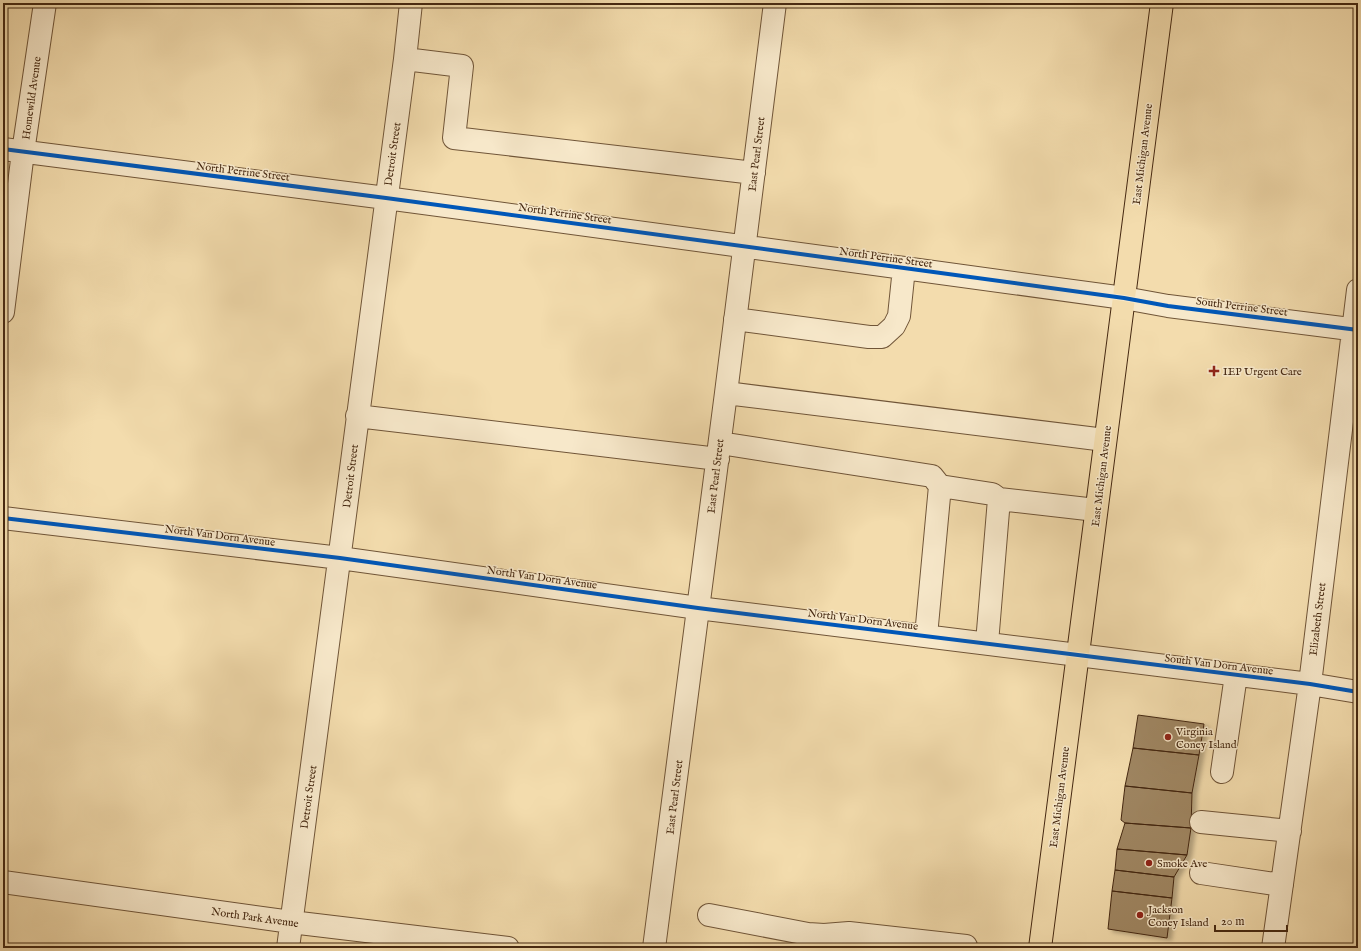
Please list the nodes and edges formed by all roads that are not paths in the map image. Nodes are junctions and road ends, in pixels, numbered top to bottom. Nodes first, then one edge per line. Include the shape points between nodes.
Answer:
1 (45, 3) edge
2 (411, 3) edge
3 (775, 3) edge
4 (1162, 3) edge
5 (405, 59) junction
6 (13, 150) edge
7 (754, 173) junction
8 (386, 198) junction
9 (744, 247) junction
10 (904, 268) junction
11 (1358, 290) edge
12 (1124, 298) junction
13 (3, 312) edge
14 (735, 319) junction
15 (1355, 330) edge
16 (726, 393) junction
17 (357, 416) junction
18 (1105, 440) junction
19 (719, 451) junction
20 (940, 486) junction
21 (999, 500) junction
22 (1096, 510) junction
23 (3, 518) edge
24 (340, 558) junction
25 (698, 608) junction
26 (926, 636) junction
27 (987, 643) junction
28 (1078, 654) junction
29 (1236, 675) junction
30 (1310, 684) junction
31 (1358, 692) edge
32 (1222, 772) dead end
33 (1201, 822) dead end
34 (1290, 831) junction
35 (1201, 873) dead end
36 (3, 882) edge
37 (1282, 884) junction
38 (709, 915) dead end
39 (291, 922) junction
40 (807, 941) edge
41 (966, 946) dead end
42 (288, 948) edge
43 (508, 948) edge
44 (654, 948) edge
45 (1040, 948) edge
46 (1273, 948) edge

1 - 6 street, Homewild Avenue
2 - 5 street, Detroit Street
3 - 7 street, East Pearl Street
4 - 12 main road, East Michigan Avenue
5 - 7 street via 462,66 454,138
5 - 8 street, Detroit Street
6 - 8 street, North Perrine Street
6 - 13 street, Homewild Avenue
7 - 9 street, East Pearl Street
8 - 9 street, North Perrine Street
8 - 17 street, Detroit Street
9 - 10 street, North Perrine Street
9 - 14 street, East Pearl Street
10 - 12 street, North Perrine Street
10 - 14 street via 898,316 894,326 882,338
11 - 15 street, Elizabeth Street
12 - 15 street, South Perrine Street
12 - 18 main road, East Michigan Avenue
14 - 16 street, East Pearl Street
15 - 30 street, Elizabeth Street
16 - 18 street
16 - 19 street, East Pearl Street
17 - 19 street
17 - 24 street, Detroit Street
18 - 22 main road, East Michigan Avenue
19 - 20 street via 932,476
19 - 25 street, East Pearl Street
20 - 21 street via 992,494
20 - 26 street
21 - 22 street
21 - 27 street
22 - 28 main road, East Michigan Avenue
23 - 24 street, North Van Dorn Avenue
24 - 25 street, North Van Dorn Avenue
24 - 39 street, Detroit Street
25 - 26 street, North Van Dorn Avenue
25 - 44 street, East Pearl Street
26 - 27 street, North Van Dorn Avenue
27 - 28 street, North Van Dorn Avenue
28 - 29 street, South Van Dorn Avenue
28 - 45 main road, East Michigan Avenue
29 - 30 street, South Van Dorn Avenue
29 - 32 street
30 - 31 street, South Van Dorn Avenue
30 - 34 street, Elizabeth Street
33 - 34 street
34 - 37 street, Elizabeth Street
35 - 37 street
36 - 39 street, North Park Avenue
37 - 46 street, Elizabeth Street
38 - 40 street
39 - 42 street, Detroit Street
39 - 43 street, North Park Avenue
40 - 41 street via 824,935 849,933

